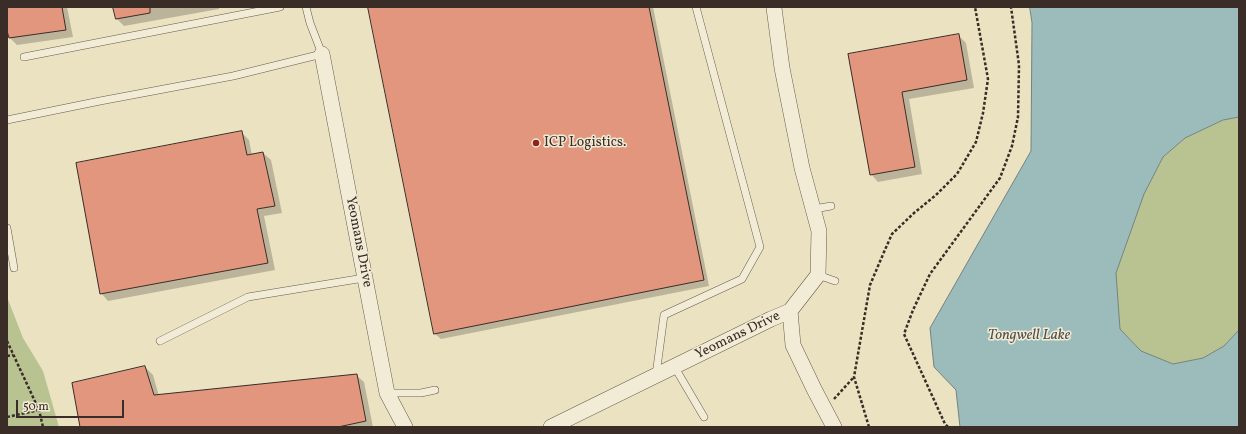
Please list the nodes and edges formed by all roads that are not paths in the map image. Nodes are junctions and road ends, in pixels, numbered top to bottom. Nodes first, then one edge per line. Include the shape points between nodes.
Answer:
1 (280, 7) edge
2 (306, 7) edge
3 (696, 7) edge
4 (776, 7) edge
5 (322, 54) junction
6 (24, 57) dead end
7 (7, 120) edge
8 (831, 206) dead end
9 (814, 209) junction
10 (7, 228) edge
11 (14, 268) dead end
12 (818, 275) junction
13 (364, 278) junction
14 (835, 281) dead end
15 (790, 311) junction
16 (160, 341) dead end
17 (674, 366) junction
18 (656, 375) junction
19 (435, 390) dead end
20 (388, 393) junction
21 (704, 418) dead end
22 (405, 427) edge
23 (551, 427) edge
24 (834, 427) edge

1 - 6 lane
2 - 5 lane
3 - 18 lane via 760,247 742,279 664,315
4 - 9 street via 782,68 802,168
5 - 7 lane via 233,76
5 - 13 street, Yeomans Drive
8 - 9 lane
9 - 12 street via 820,231
10 - 11 lane
12 - 14 lane
12 - 15 street, Yeomans Drive
13 - 16 lane via 248,297
13 - 20 street, Yeomans Drive
15 - 17 street, Yeomans Drive
15 - 24 street via 793,345
17 - 18 street, Yeomans Drive
17 - 21 lane
18 - 23 street, Yeomans Drive
19 - 20 lane via 421,393
20 - 22 street, Yeomans Drive

